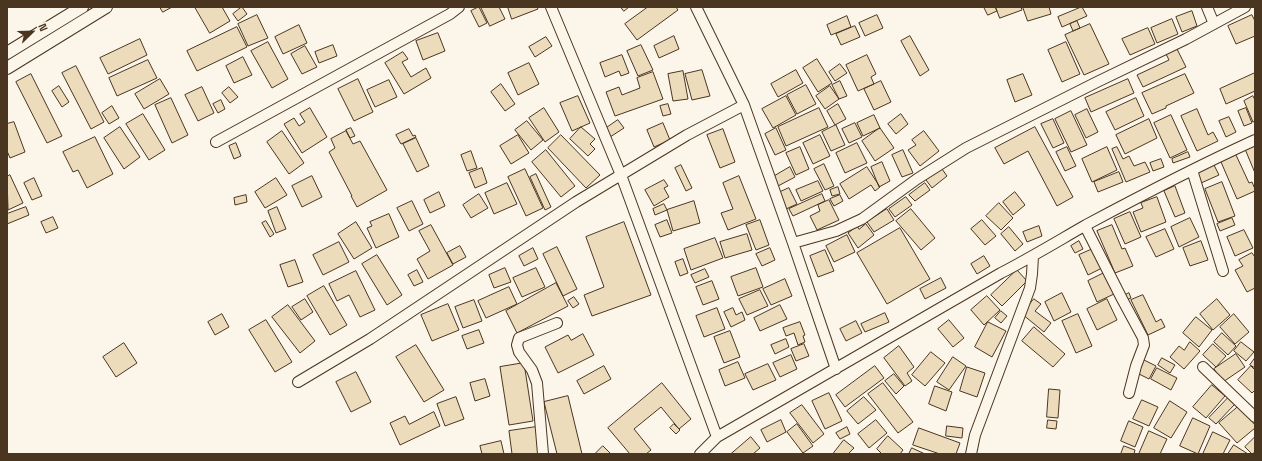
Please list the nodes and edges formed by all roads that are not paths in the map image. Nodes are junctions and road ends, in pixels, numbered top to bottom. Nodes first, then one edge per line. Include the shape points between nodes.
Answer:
1 (82, 7) edge
2 (106, 7) edge
3 (459, 7) edge
4 (551, 7) edge
5 (696, 7) edge
6 (1207, 7) edge
7 (1245, 7) edge
8 (1214, 24) junction
9 (7, 53) edge
10 (7, 68) edge
11 (744, 105) junction
12 (1255, 140) edge
13 (216, 142) dead end
14 (1192, 170) junction
15 (621, 176) junction
16 (1085, 226) junction
17 (793, 243) junction
18 (1033, 256) junction
19 (1224, 271) dead end
20 (556, 323) dead end
21 (1203, 367) dead end
22 (836, 369) junction
23 (298, 382) dead end
24 (1129, 393) dead end
25 (1255, 417) edge
26 (717, 437) junction
27 (544, 454) edge
28 (700, 454) edge
29 (971, 454) edge

1 - 9 street
2 - 10 street
3 - 13 street
4 - 15 street
5 - 11 street
6 - 8 street
7 - 8 street
8 - 17 street via 966,148 917,179 862,219 836,232
11 - 15 street via 687,135
11 - 17 street
12 - 14 street
14 - 16 street
14 - 19 street
15 - 23 street via 576,202 370,339
15 - 26 street
16 - 18 street
16 - 24 street via 1143,338 1144,345
17 - 22 street
18 - 22 street
18 - 29 street via 1030,288 975,435
20 - 27 street via 519,338 517,345 537,383
21 - 25 street
22 - 26 street
26 - 28 street

